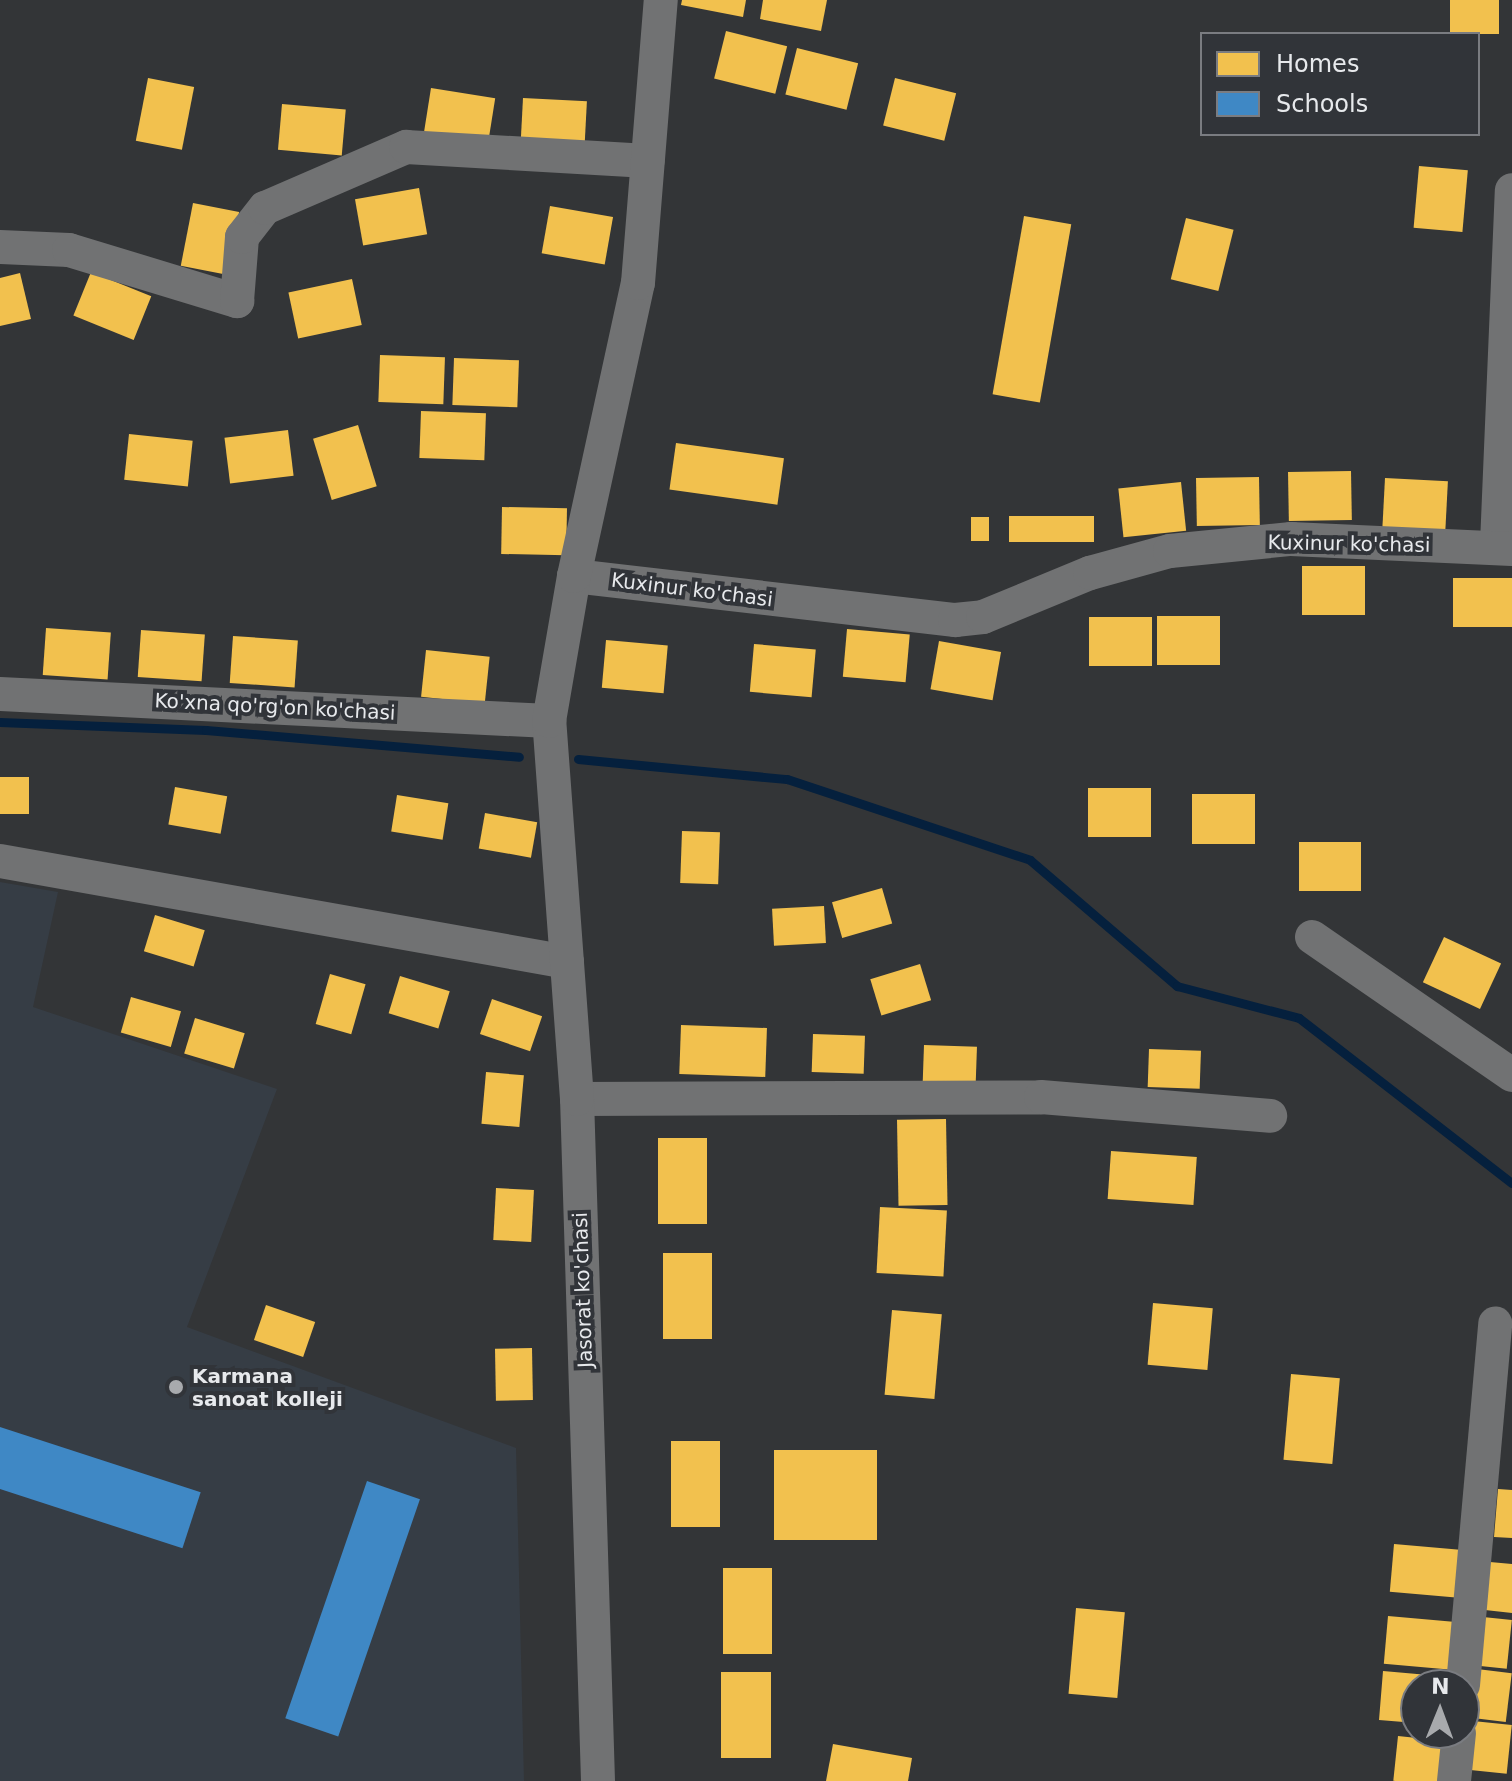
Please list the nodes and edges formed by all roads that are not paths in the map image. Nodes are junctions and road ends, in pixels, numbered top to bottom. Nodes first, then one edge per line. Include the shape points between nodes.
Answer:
1 (661, 0) edge
2 (648, 161) junction
3 (1512, 190) edge
4 (0, 247) edge
5 (1504, 546) edge
6 (574, 576) junction
7 (0, 694) edge
8 (549, 721) junction
9 (0, 861) edge
10 (1312, 937) dead end
11 (567, 962) junction
12 (1512, 1075) edge
13 (577, 1099) junction
14 (1270, 1116) dead end
15 (1495, 1323) dead end
16 (1464, 1669) edge
17 (1457, 1749) edge
18 (598, 1781) edge
19 (1454, 1781) edge

1 - 2 street, Jasorat ko'chasi
2 - 4 street via 406,147 265,208 242,237 237,301 69,250
2 - 6 street, Jasorat ko'chasi via 638,283
3 - 5 street, Kuxinur ko'chasi
5 - 6 street, Kuxinur ko'chasi via 1291,539 1170,551 1090,573 983,617 955,620
6 - 8 street, Jasorat ko'chasi
7 - 8 street, Ko'xna qo'rg'on ko'chasi
8 - 11 street, Jasorat ko'chasi
9 - 11 street
10 - 12 street
11 - 13 street, Jasorat ko'chasi
13 - 14 street via 1041,1097
13 - 18 street, Jasorat ko'chasi
15 - 16 street
17 - 19 street

